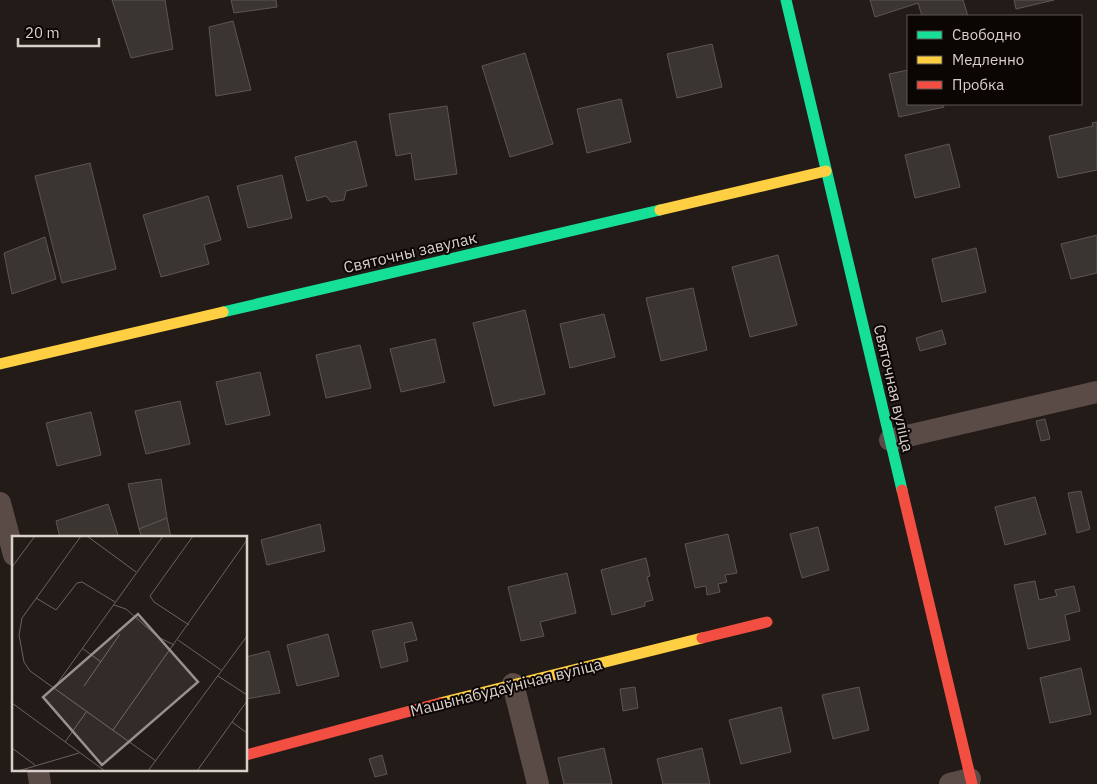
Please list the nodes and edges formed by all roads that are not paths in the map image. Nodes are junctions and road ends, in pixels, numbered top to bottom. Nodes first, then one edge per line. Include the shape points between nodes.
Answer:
1 (786, 0) edge
2 (826, 171) junction
3 (0, 364) edge
4 (1097, 392) edge
5 (890, 440) junction
6 (0, 502) edge
7 (12, 547) edge
8 (767, 622) dead end
9 (513, 684) junction
10 (248, 754) edge
11 (964, 782) edge
12 (538, 784) edge

1 - 2 street, Святочная вуліца
2 - 3 street, Святочны завулак
2 - 5 street, Святочная вуліца
4 - 5 street
5 - 11 street, Святочная вуліца
6 - 7 street
8 - 9 street, Машынабудаўнічая вуліца
9 - 10 street, Машынабудаўнічая вуліца
9 - 12 street

